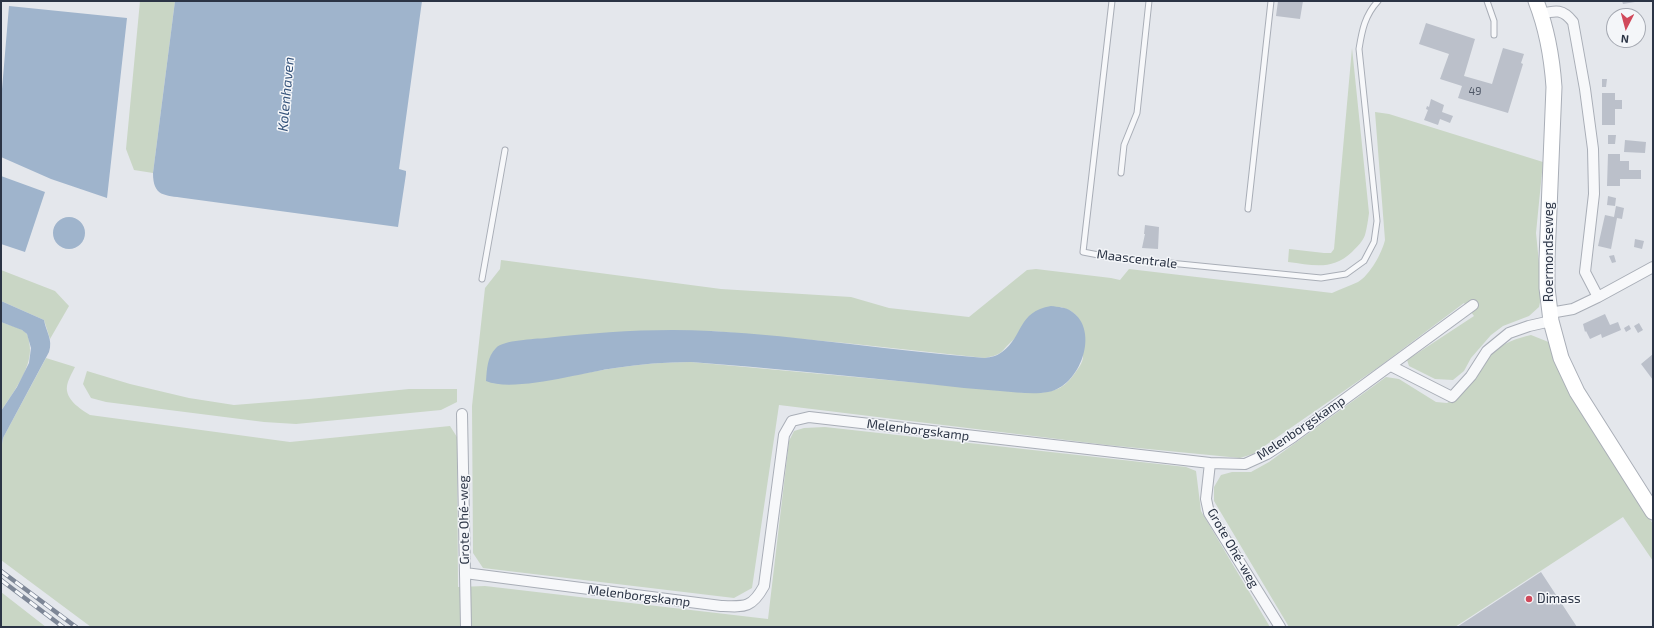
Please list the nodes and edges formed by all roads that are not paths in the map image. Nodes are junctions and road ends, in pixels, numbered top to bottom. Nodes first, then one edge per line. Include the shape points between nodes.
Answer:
1 (1112, 1) edge
2 (1149, 1) edge
3 (1271, 1) edge
4 (1378, 1) edge
5 (1487, 1) edge
6 (1539, 8) edge
7 (1494, 35) dead end
8 (505, 150) dead end
9 (1121, 173) dead end
10 (1248, 209) dead end
11 (1653, 267) edge
12 (482, 279) dead end
13 (1598, 297) junction
14 (1473, 305) dead end
15 (1551, 317) junction
16 (1391, 366) junction
17 (462, 414) dead end
18 (1210, 463) junction
19 (1653, 512) edge
20 (465, 573) junction
21 (466, 627) edge
22 (1280, 627) edge

1 - 4 lane, Maascentrale via 1083,252 1321,278 1346,274 1364,261 1374,242 1377,221 1359,49 1363,27 1370,10
2 - 9 lane via 1137,112 1124,146
3 - 10 lane
5 - 7 lane via 1494,21
6 - 13 street, Roermondseweg via 1567,14 1573,22 1593,149 1594,194 1585,272
6 - 15 main road, Roermondseweg via 1552,64 1554,87 1547,252 1547,288
8 - 12 lane
11 - 13 street
13 - 15 street
14 - 16 street, Melenborgskamp
15 - 16 street via 1509,333 1487,351 1471,376 1452,397
15 - 19 main road, Roermondseweg via 1561,358 1577,392
16 - 18 street, Melenborgskamp via 1268,454 1245,464
17 - 20 street, Grote Ohé-weg
18 - 20 street, Melenborgskamp via 809,417 792,421 784,435 764,586 757,599 742,607
18 - 22 street, Grote Ohé-weg via 1206,499 1209,513
20 - 21 street, Grote Ohé-weg

